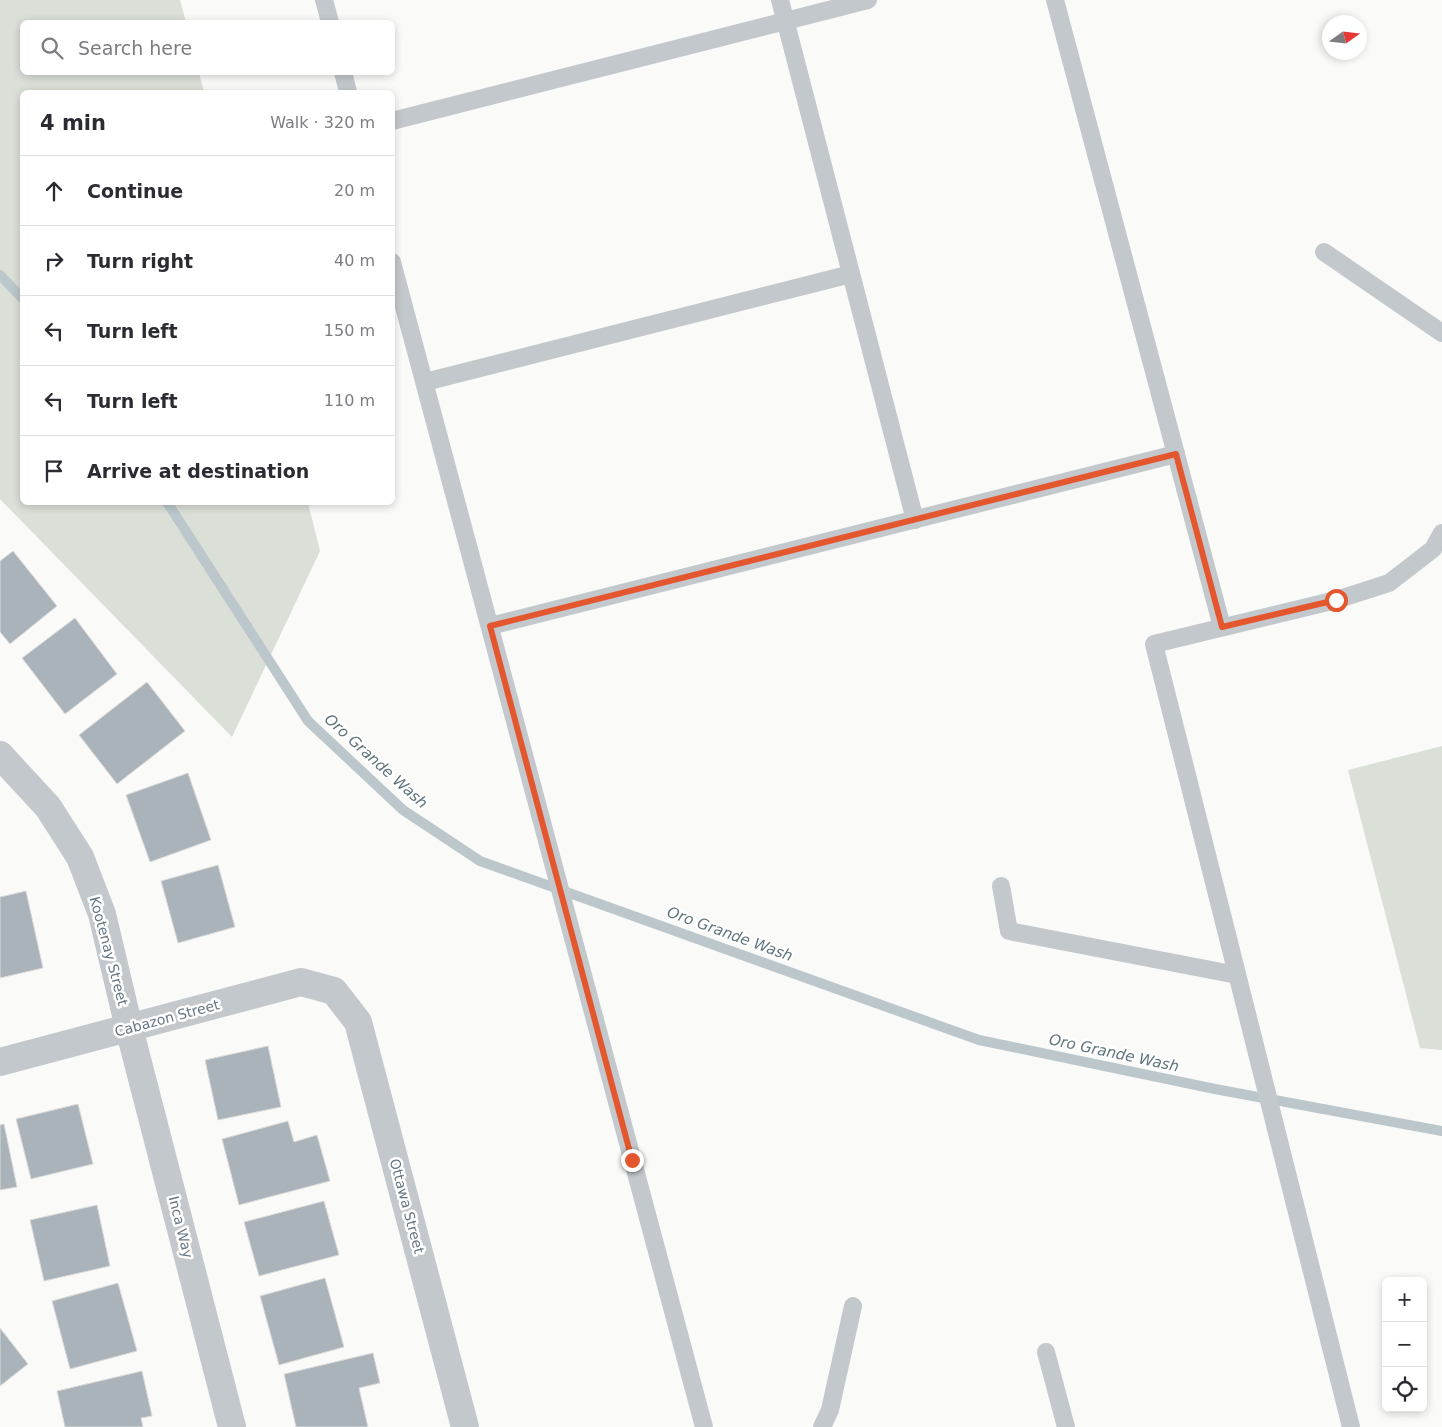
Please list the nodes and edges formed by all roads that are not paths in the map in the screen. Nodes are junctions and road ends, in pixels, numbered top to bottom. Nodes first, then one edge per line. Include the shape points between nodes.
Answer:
1 (324, 0) edge
2 (780, 0) edge
3 (868, 0) edge
4 (1055, 0) edge
5 (329, 20) edge
6 (785, 21) junction
7 (344, 75) edge
8 (348, 90) edge
9 (395, 120) edge
10 (1324, 252) dead end
11 (395, 273) edge
12 (851, 274) junction
13 (1442, 333) edge
14 (425, 382) junction
15 (1176, 454) junction
16 (915, 520) junction
17 (1442, 533) edge
18 (490, 626) junction
19 (1222, 627) junction
20 (0, 755) edge
21 (1001, 886) dead end
22 (1237, 975) junction
23 (334, 991) joint
24 (129, 1028) junction
25 (0, 1062) edge
26 (854, 1306) dead end
27 (1046, 1352) dead end
28 (232, 1427) edge
29 (466, 1427) edge
30 (704, 1427) edge
31 (822, 1427) edge
32 (1066, 1427) edge
33 (1351, 1427) edge

1 - 5 lane
2 - 6 lane
3 - 6 lane
4 - 15 lane
6 - 9 lane
6 - 12 lane
7 - 8 lane
10 - 13 lane
11 - 14 lane
12 - 14 lane
12 - 16 lane
14 - 18 lane
15 - 16 lane
15 - 19 lane
16 - 18 lane
17 - 19 lane via 1433,548 1389,583 1336,600
18 - 30 lane
19 - 22 lane via 1154,644
20 - 24 street, Kootenay Street via 48,807 80,857 102,914
21 - 22 lane via 1009,931
22 - 33 lane
23 - 24 street, Cabazon Street via 301,982
23 - 29 street, Ottawa Street via 358,1022
24 - 25 street, Cabazon Street
24 - 28 street, Inca Way
26 - 31 lane via 830,1410
27 - 32 lane

